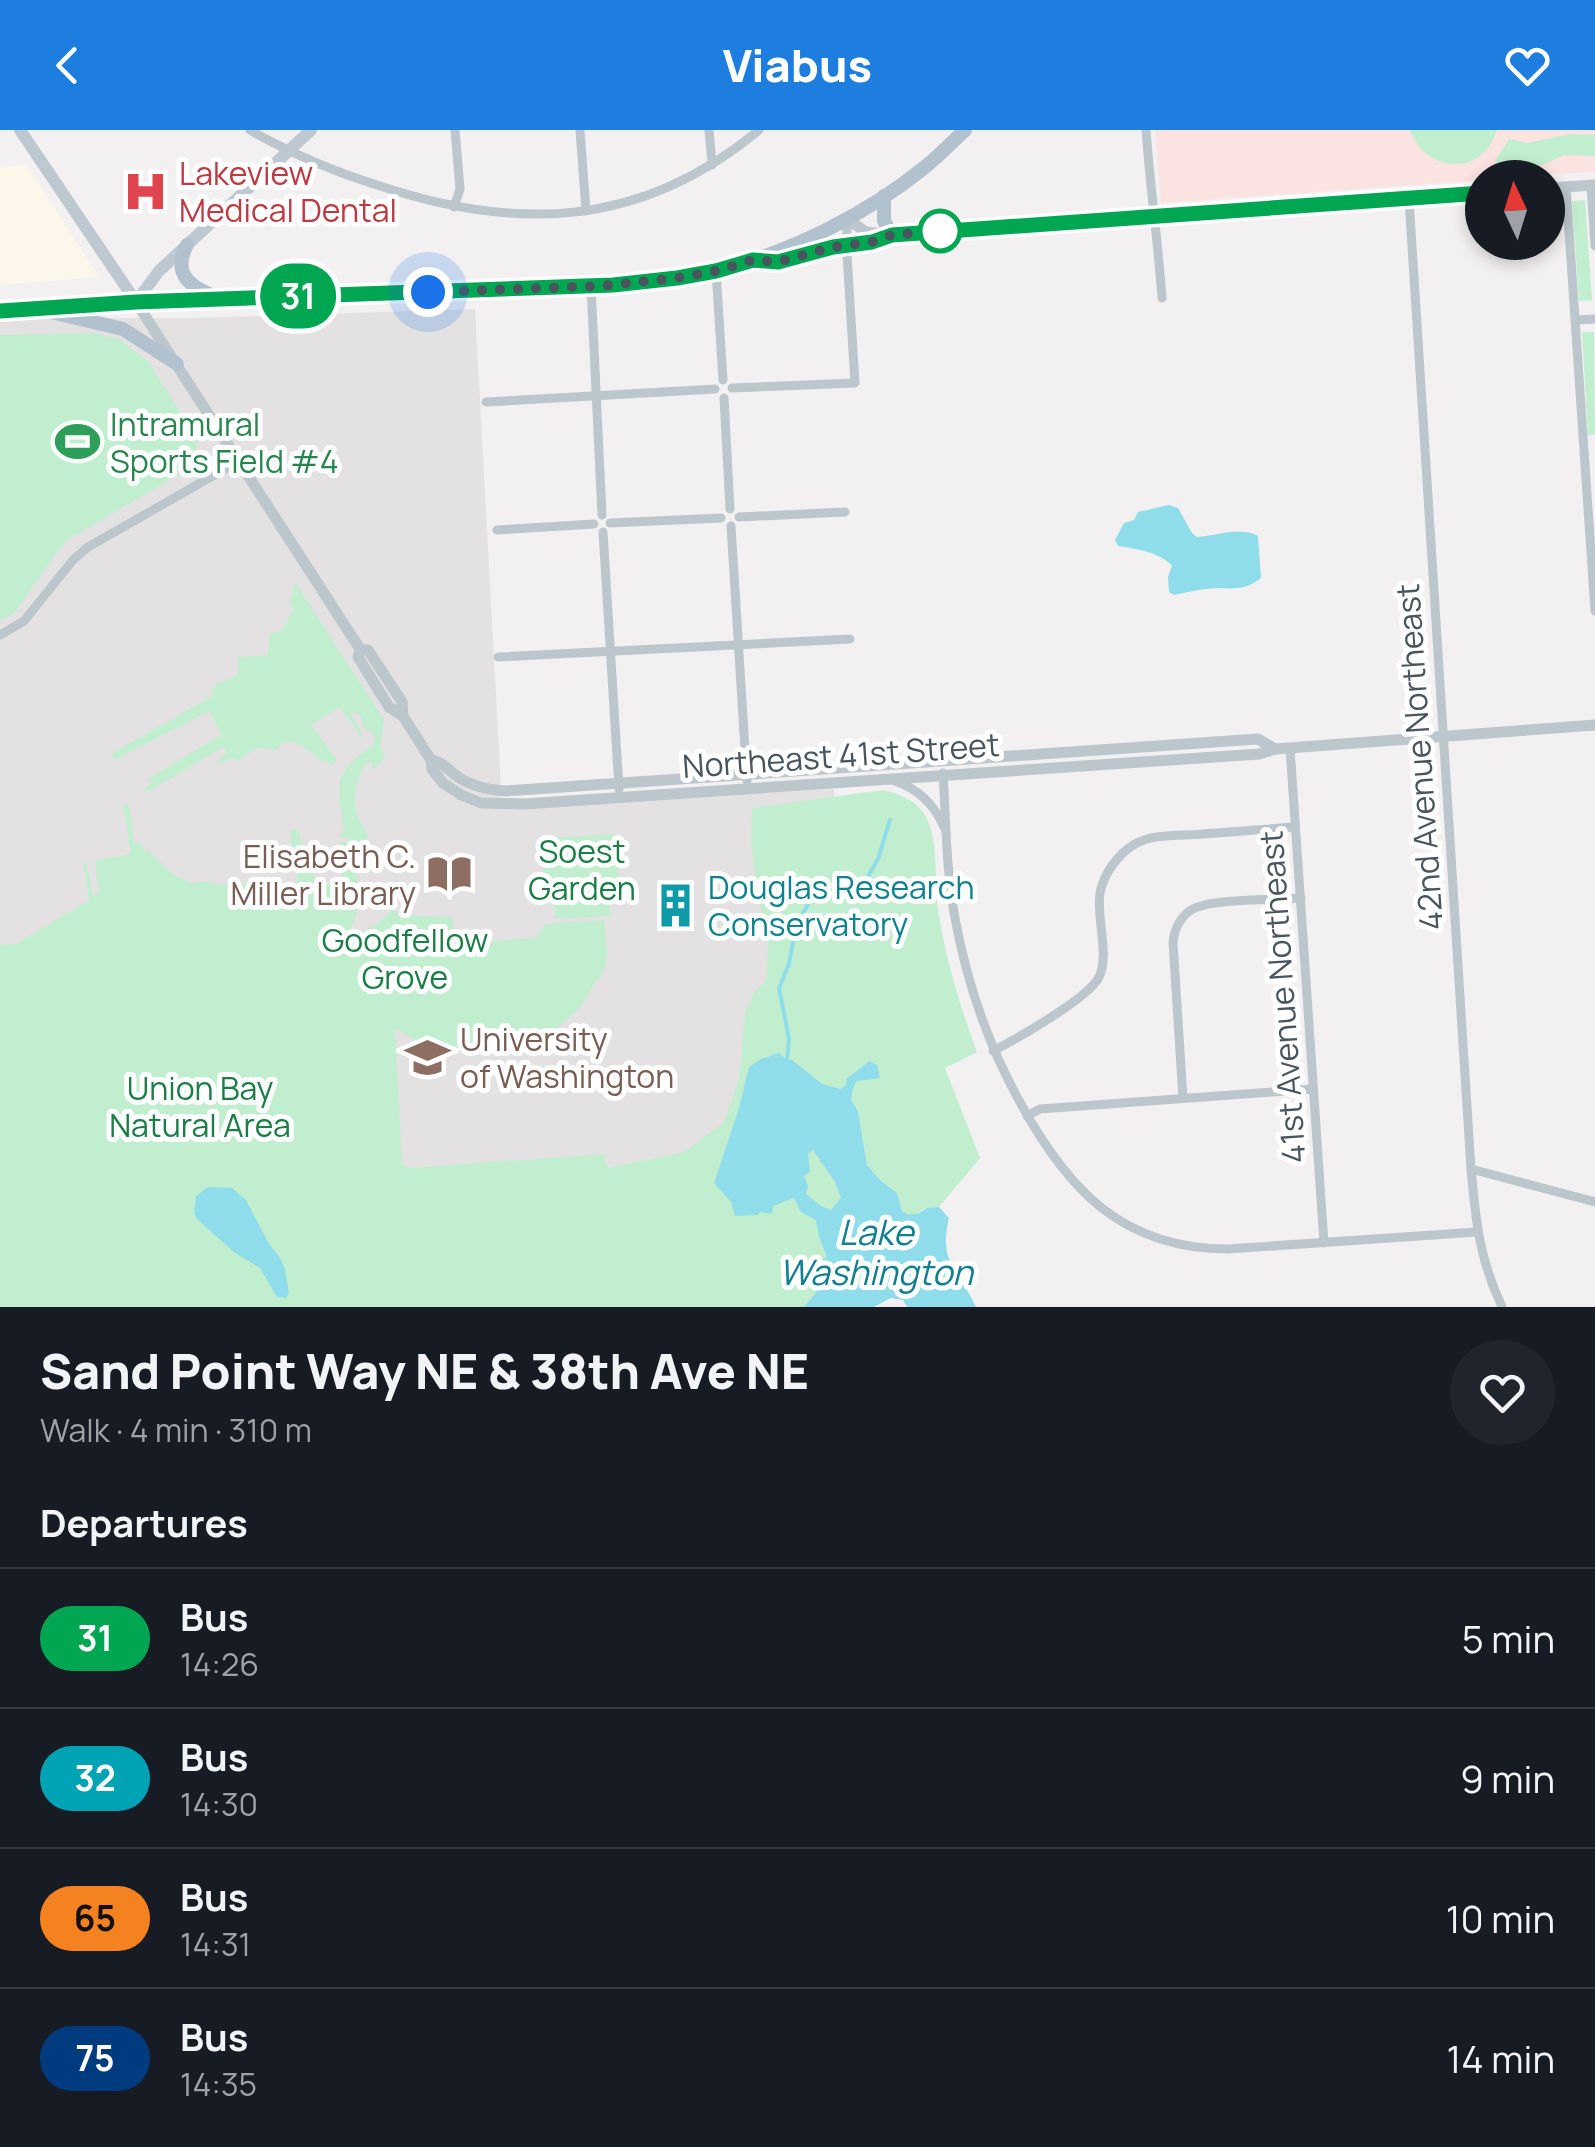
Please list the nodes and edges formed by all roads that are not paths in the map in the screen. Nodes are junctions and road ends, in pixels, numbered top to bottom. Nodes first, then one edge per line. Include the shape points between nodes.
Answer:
1 (20, 130) edge
2 (250, 130) edge
3 (311, 130) edge
4 (454, 130) edge
5 (580, 130) edge
6 (708, 130) edge
7 (759, 130) edge
8 (965, 130) edge
9 (1146, 130) edge
10 (289, 150) junction
11 (712, 164) junction
12 (1593, 185) edge
13 (1566, 187) joint
14 (1465, 194) edge
15 (884, 196) junction
16 (1409, 199) junction
17 (454, 207) junction
18 (586, 211) junction
19 (1152, 216) junction
20 (848, 219) junction
21 (892, 235) junction
22 (187, 245) junction
23 (847, 245) junction
24 (1595, 246) edge
25 (753, 260) junction
26 (716, 271) junction
27 (591, 286) junction
28 (1162, 298) dead end
29 (222, 299) junction
30 (136, 302) junction
31 (36, 309) junction
32 (0, 311) edge
33 (1595, 319) edge
34 (1575, 320) junction
35 (177, 364) junction
36 (723, 380) junction
37 (732, 388) junction
38 (715, 389) junction
39 (596, 396) junction
40 (724, 398) junction
41 (486, 402) dead end
42 (1590, 452) edge
43 (239, 461) junction
44 (730, 509) junction
45 (845, 512) dead end
46 (739, 517) junction
47 (722, 518) junction
48 (602, 524) junction
49 (731, 526) junction
50 (497, 530) dead end
51 (1594, 586) edge
52 (1595, 612) edge
53 (0, 636) edge
54 (850, 639) dead end
55 (738, 645) junction
56 (610, 652) junction
57 (498, 658) dead end
58 (1595, 725) edge
59 (1442, 737) junction
60 (1290, 748) junction
61 (1275, 749) junction
62 (942, 760) junction
63 (746, 774) junction
64 (943, 776) junction
65 (891, 780) junction
66 (747, 788) junction
67 (619, 790) junction
68 (1295, 828) junction
69 (948, 834) junction
70 (1301, 898) junction
71 (993, 1051) junction
72 (1314, 1090) junction
73 (1183, 1098) junction
74 (1027, 1116) junction
75 (1471, 1169) junction
76 (1595, 1202) edge
77 (1476, 1232) junction
78 (1324, 1243) junction
79 (1502, 1307) edge

1 - 30 main road
2 - 10 street
3 - 10 main road
4 - 17 street via 460,189
5 - 18 street
6 - 11 street
7 - 11 street
8 - 15 main road
9 - 19 street
10 - 17 street
10 - 22 main road
11 - 18 street via 646,196
12 - 13 street
12 - 24 street
13 - 34 street
14 - 16 street
15 - 20 main road
15 - 21 main road via 884,222
16 - 19 street
16 - 59 street, 42nd Avenue Northeast
17 - 18 street via 522,215
19 - 21 street
19 - 28 street
20 - 21 street via 866,232
20 - 23 street
20 - 25 main road
21 - 23 street
22 - 29 main road via 181,264 189,283
22 - 30 main road
23 - 25 main road via 778,262
23 - 37 street via 855,382
25 - 26 main road
26 - 27 main road
26 - 36 street
27 - 29 main road
27 - 39 street
29 - 30 main road
30 - 31 main road
30 - 35 street, Northeast 41st Street
31 - 32 main road
31 - 35 main road via 122,329
33 - 34 street
34 - 42 street
35 - 43 street, Northeast 41st Street
36 - 37 street
36 - 38 street
37 - 40 street
38 - 39 street
38 - 40 street
39 - 41 street
39 - 48 street
40 - 44 street
42 - 51 street
43 - 53 street via 88,547 24,621
43 - 67 street, Northeast 41st Street via 360,649 358,658 431,760 494,790
44 - 46 street
44 - 47 street
45 - 46 street
46 - 49 street
47 - 48 street
47 - 49 street
48 - 50 street
48 - 56 street
49 - 55 street
51 - 52 street
54 - 55 street
55 - 56 street
55 - 63 street
56 - 57 street
56 - 67 street
58 - 59 street, Northeast 41st Street
59 - 60 street, Northeast 41st Street
59 - 75 street, 42nd Avenue Northeast
60 - 61 street, Northeast 41st Street
60 - 68 street, 41st Avenue Northeast
61 - 62 street, Northeast 41st Street via 1258,739
61 - 64 street, Northeast 41st Street
62 - 63 street, Northeast 41st Street
62 - 64 street
63 - 66 street
63 - 67 street, Northeast 41st Street
64 - 65 street, Northeast 41st Street
64 - 69 street
65 - 66 street, Northeast 41st Street
65 - 69 street via 912,786
66 - 67 street, Northeast 41st Street
68 - 70 street, 41st Avenue Northeast
68 - 71 street via 1160,837 1134,845 1114,862 1101,888 1099,977 1024,1036
69 - 71 street via 962,956
70 - 72 street, 41st Avenue Northeast
70 - 73 street via 1206,904 1182,918 1172,943
71 - 74 street
72 - 73 street
72 - 78 street, 41st Avenue Northeast
73 - 74 street via 1040,1108
74 - 78 street via 1083,1193 1139,1231 1215,1250
75 - 76 street
75 - 77 street, 42nd Avenue Northeast
77 - 78 street
77 - 79 street, 42nd Avenue Northeast

